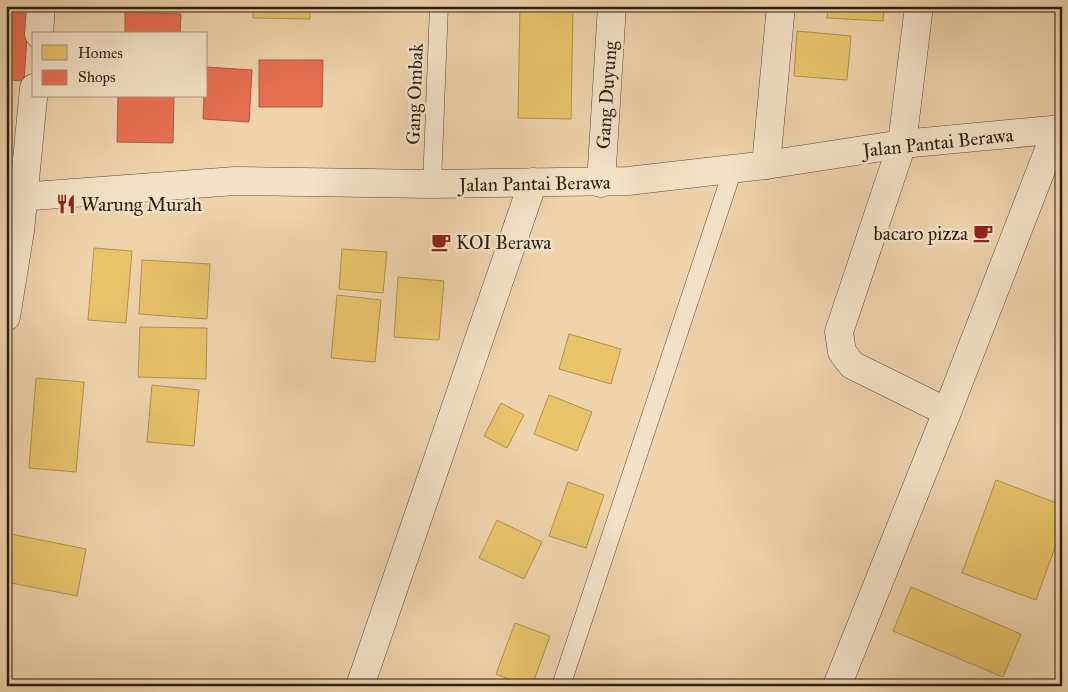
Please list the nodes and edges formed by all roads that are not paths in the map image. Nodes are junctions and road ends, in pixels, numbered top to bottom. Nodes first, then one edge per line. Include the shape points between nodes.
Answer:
1 (42, 6) edge
2 (439, 6) edge
3 (612, 6) edge
4 (781, 6) edge
5 (918, 6) edge
6 (39, 32) edge
7 (32, 98) edge
8 (1059, 129) edge
9 (902, 144) junction
10 (766, 164) junction
11 (733, 169) junction
12 (533, 182) junction
13 (601, 183) junction
14 (432, 184) junction
15 (15, 197) edge
16 (6, 317) edge
17 (947, 412) junction
18 (360, 686) edge
19 (561, 686) edge
20 (837, 686) edge

1 - 6 street
2 - 14 lane, Gang Ombak
3 - 13 street, Gang Duyung
4 - 10 street
5 - 9 street
7 - 15 street
8 - 9 street, Jalan Pantai Berawa
8 - 17 street
9 - 10 street, Jalan Pantai Berawa
9 - 17 street via 839,332 840,342 842,352 852,365
10 - 11 street, Jalan Pantai Berawa
11 - 13 street, Jalan Pantai Berawa
11 - 19 lane
12 - 13 street, Jalan Pantai Berawa
12 - 14 street, Jalan Pantai Berawa
12 - 18 street
14 - 15 street, Jalan Pantai Berawa via 235,181
15 - 16 street via 20,231
17 - 20 street

